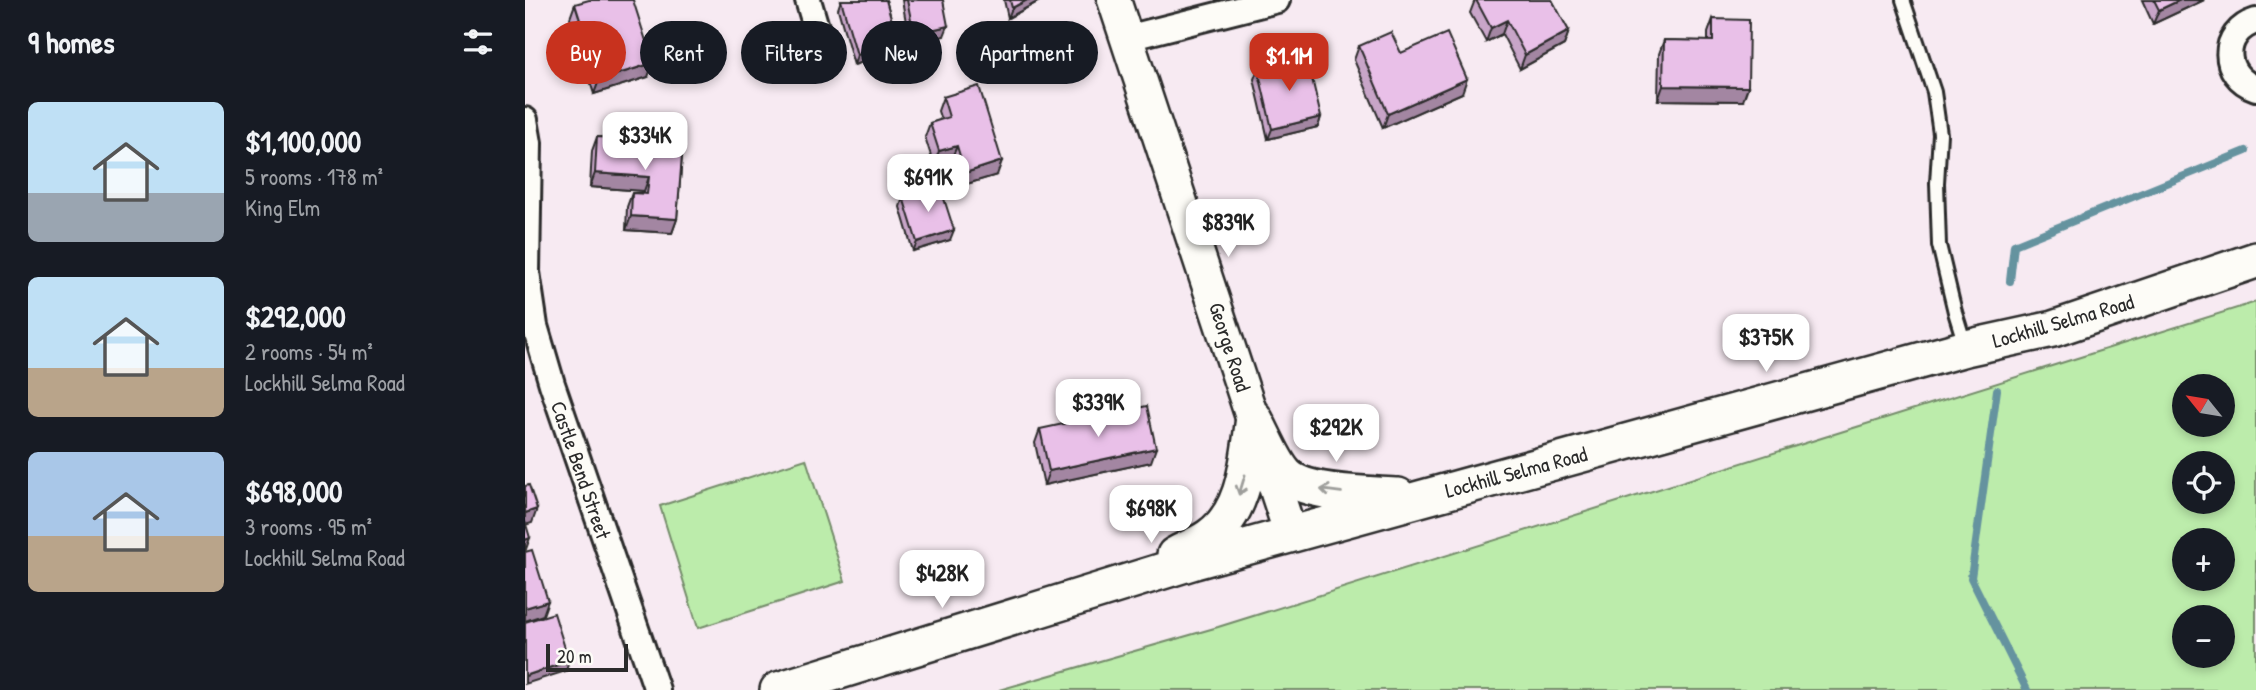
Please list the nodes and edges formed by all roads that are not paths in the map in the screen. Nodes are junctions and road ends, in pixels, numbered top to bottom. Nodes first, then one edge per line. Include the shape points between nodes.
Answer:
1 (808, 0) edge
2 (1114, 0) edge
3 (1277, 0) edge
4 (1903, 0) edge
5 (814, 21) edge
6 (2256, 21) edge
7 (1127, 38) junction
8 (2256, 88) edge
9 (525, 120) edge
10 (2256, 260) edge
11 (1966, 348) junction
12 (1254, 418) junction
13 (1424, 498) junction
14 (1291, 535) junction
15 (1123, 583) junction
16 (657, 690) edge
17 (778, 690) edge

1 - 5 street
2 - 7 street, George Road
3 - 7 street
4 - 11 lane via 1934,92 1940,134 1939,244
6 - 8 street via 2237,32 2229,58 2233,71
7 - 12 street, George Road
9 - 16 street, Castle Bend Street via 529,143 527,272 535,326
10 - 11 main road, Lockhill Selma Road via 2053,329
11 - 13 main road, Lockhill Selma Road
13 -> 12 main road via 1327,491 1296,482 1285,474
12 - 14 street, George Road
12 -> 15 main road via 1244,481 1226,520 1211,536
13 - 14 main road, Lockhill Selma Road
14 - 15 main road, Lockhill Selma Road
15 - 17 main road, Lockhill Selma Road

